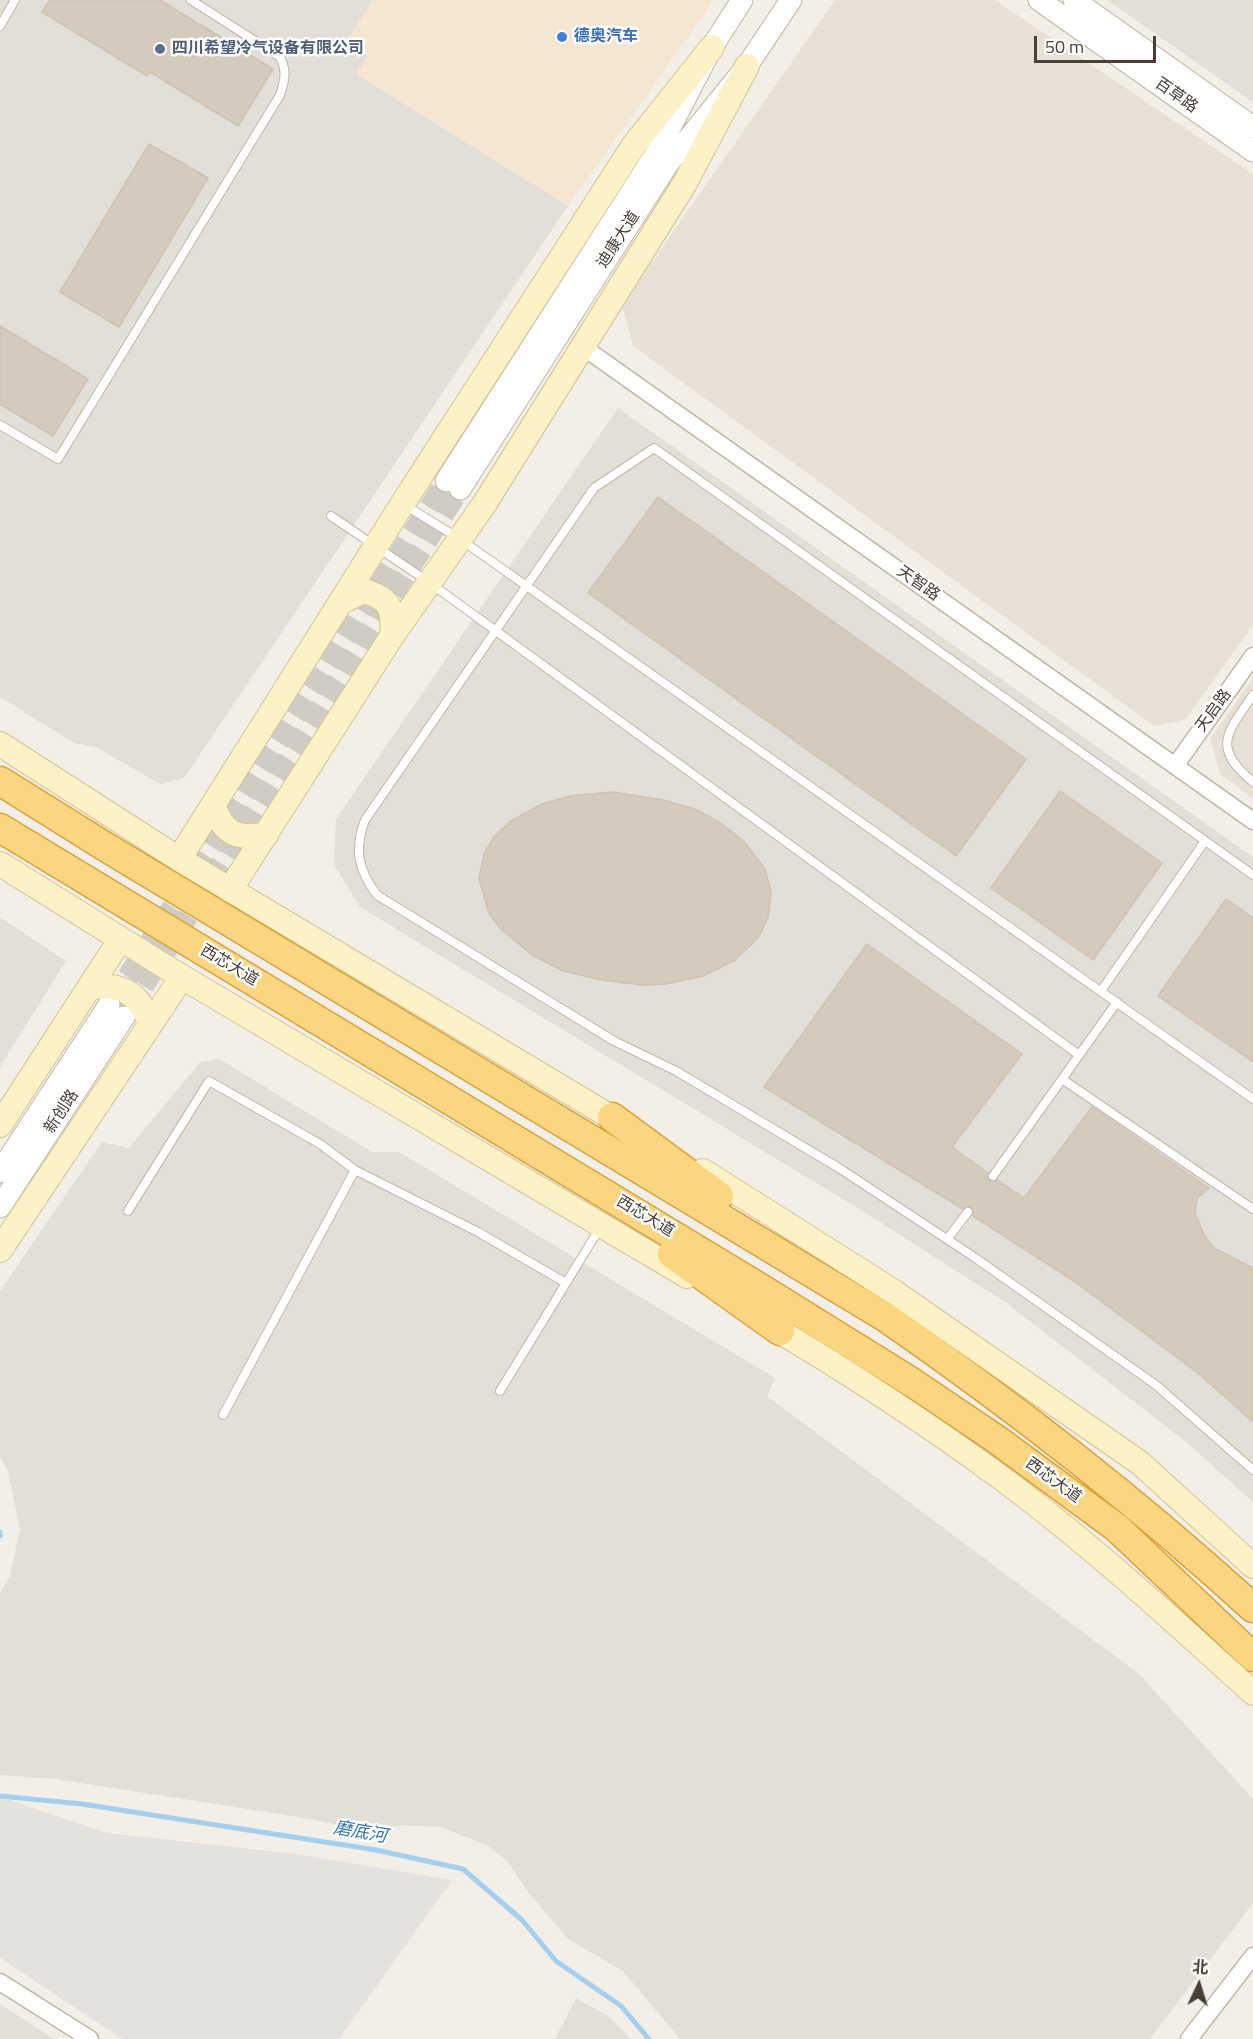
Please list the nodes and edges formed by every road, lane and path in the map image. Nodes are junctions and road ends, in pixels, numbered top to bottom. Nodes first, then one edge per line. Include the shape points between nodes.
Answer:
1 (15, 0) edge
2 (190, 0) edge
3 (742, 0) edge
4 (791, 0) edge
5 (1039, 0) edge
6 (1074, 0) edge
7 (0, 26) edge
8 (712, 47) junction
9 (747, 66) junction
10 (1253, 127) edge
11 (1253, 151) edge
12 (583, 347) junction
13 (0, 425) edge
14 (403, 503) junction
15 (331, 516) dead end
16 (460, 539) junction
17 (376, 547) junction
18 (430, 583) junction
19 (526, 586) junction
20 (341, 602) junction
21 (496, 631) junction
22 (392, 636) junction
23 (1253, 657) edge
24 (1253, 695) edge
25 (0, 744) edge
26 (1175, 766) junction
27 (0, 781) edge
28 (1253, 782) edge
29 (213, 806) junction
30 (1253, 821) edge
31 (0, 828) edge
32 (266, 835) junction
33 (1205, 841) junction
34 (179, 859) junction
35 (0, 864) edge
36 (1253, 875) edge
37 (230, 890) junction
38 (120, 940) junction
39 (182, 977) junction
40 (90, 988) junction
41 (1101, 991) junction
42 (1117, 1002) junction
43 (150, 1024) junction
44 (1080, 1055) junction
45 (1062, 1079) junction
46 (1253, 1099) edge
47 (612, 1117) junction
48 (0, 1125) edge
49 (492, 1125) junction
50 (355, 1170) junction
51 (0, 1172) edge
52 (993, 1176) dead end
53 (0, 1207) edge
54 (1253, 1209) edge
55 (128, 1211) dead end
56 (968, 1212) dead end
57 (602, 1226) junction
58 (948, 1239) junction
59 (0, 1250) edge
60 (566, 1283) junction
61 (885, 1317) junction
62 (780, 1331) junction
63 (500, 1391) dead end
64 (223, 1415) dead end
65 (1253, 1470) edge
66 (1253, 1566) edge
67 (1253, 1608) edge
68 (1253, 1657) edge
69 (1253, 1693) edge
70 (1253, 1956) edge
71 (0, 1982) edge
72 (90, 2039) edge
73 (1189, 2039) edge

1 - 7 lane
2 - 13 lane via 280,57 285,78 280,95 58,459
3 - 8 street, 迪康大道
4 - 9 street, 迪康大道
5 - 11 street, 百草路
6 - 10 street, 百草路
8 - 9 street, 迪康大道 via 659,149 453,485 666,165
8 - 14 main road via 634,145
9 - 12 main road via 685,183
12 - 16 main road
12 - 26 street, 天智路
14 - 16 lane
14 - 17 main road
15 - 17 lane
16 - 18 main road
16 - 19 lane
17 - 18 lane
17 - 20 main road
18 - 21 lane
18 - 22 main road
19 - 21 lane
19 - 33 lane via 594,488 654,448
19 - 41 lane
20 - 22 main road via 363,591 382,598 390,608
20 - 29 main road
21 - 44 lane
21 - 58 lane via 365,820 357,856 365,880 377,895 614,1041 676,1071 840,1168
22 - 32 main road
23 - 26 street, 天启路
24 - 28 lane via 1227,733 1228,755 1235,767
25 - 34 main road
26 - 30 street, 天智路
27 - 61 highway, 西芯大道
29 - 32 main road via 220,823 230,833 243,837
29 - 34 main road
31 - 49 highway, 西芯大道
32 - 37 main road
33 - 36 lane
33 - 41 lane
34 - 37 main road
35 - 38 main road, 西芯大道
37 - 47 main road
38 - 39 main road, 西芯大道
38 - 40 main road
39 - 43 main road
39 - 57 main road, 西芯大道
40 - 43 main road via 108,984 130,995 144,1006
40 - 48 main road
41 - 42 lane
42 - 44 lane
42 - 46 lane
43 - 59 main road
44 - 45 lane
45 - 52 lane
45 - 54 lane
47 - 61 highway via 691,1178 785,1239
47 - 66 main road via 894,1292 1140,1463
49 - 62 highway
49 - 68 highway, 西芯大道 via 762,1289 996,1439 1117,1528
50 - 55 lane via 320,1143 209,1081
50 - 60 lane via 478,1232
50 - 64 lane
51 - 53 street, 新创路 via 117,1011
56 - 58 lane
57 - 60 lane
57 - 62 main road, 西芯大道
58 - 65 lane via 1155,1385
60 - 63 lane
61 - 67 highway, 西芯大道 via 1071,1451 1173,1535
62 - 69 main road, 西芯大道 via 895,1403 1001,1478 1153,1601
70 - 73 street
71 - 72 street

